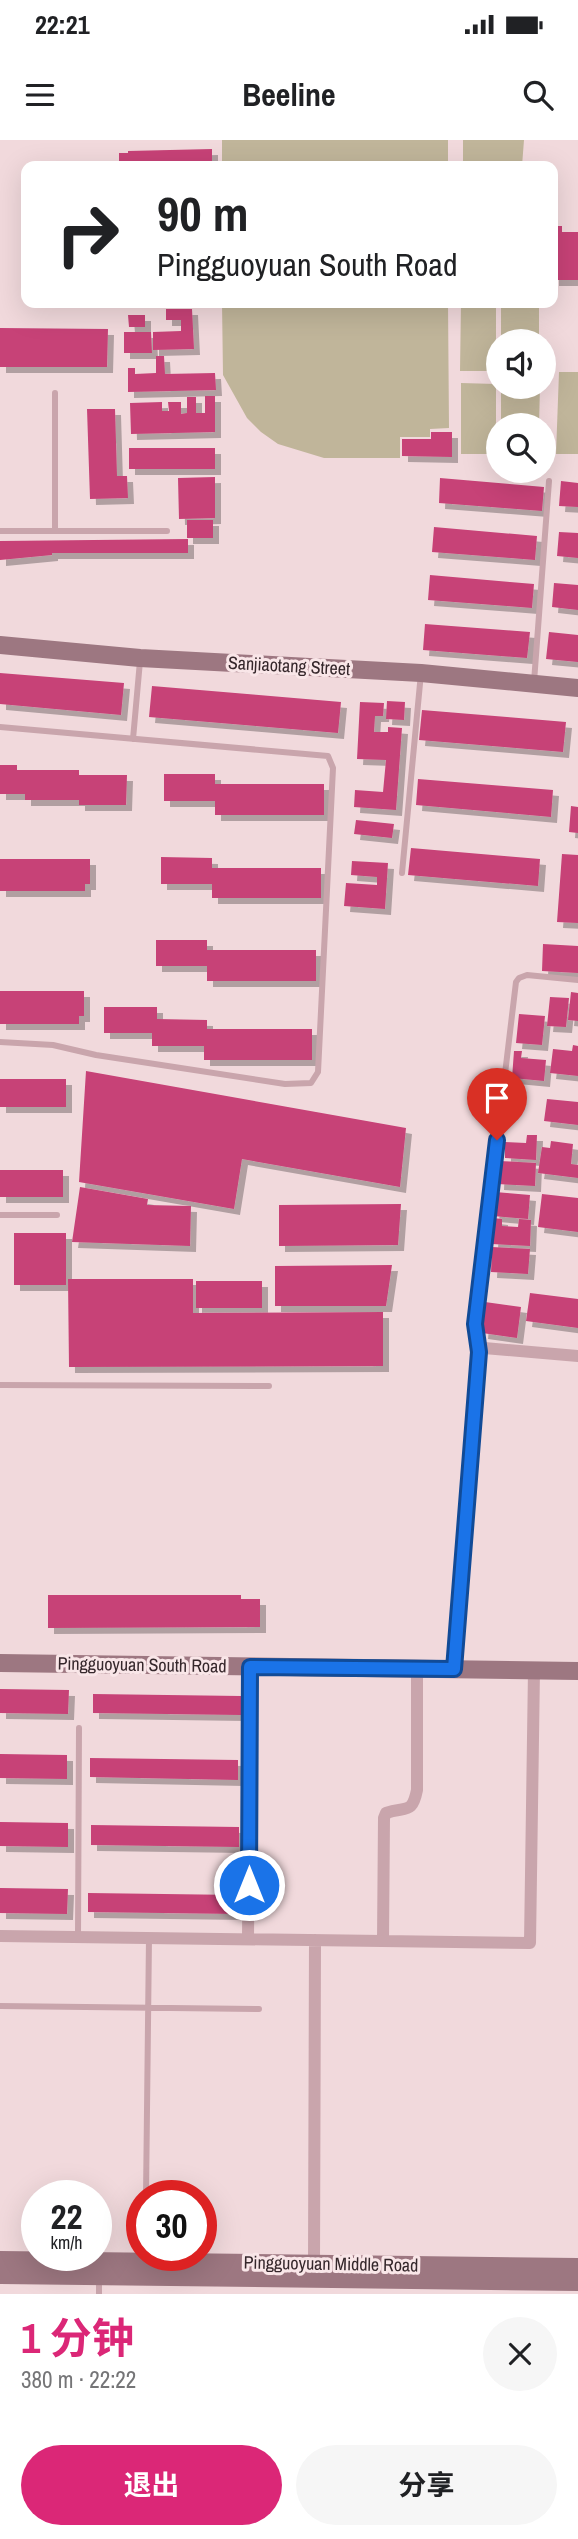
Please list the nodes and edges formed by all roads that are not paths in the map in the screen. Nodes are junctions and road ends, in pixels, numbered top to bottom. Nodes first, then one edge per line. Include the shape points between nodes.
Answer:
1 (55, 393) dead end
2 (549, 483) edge
3 (0, 531) edge
4 (55, 531) junction
5 (167, 531) dead end
6 (0, 645) edge
7 (140, 658) junction
8 (421, 673) junction
9 (534, 684) junction
10 (578, 688) edge
11 (0, 727) edge
12 (133, 739) junction
13 (401, 873) dead end
14 (578, 980) edge
15 (0, 1042) edge
16 (0, 1215) edge
17 (57, 1215) dead end
18 (479, 1352) junction
19 (578, 1356) edge
20 (0, 1385) edge
21 (269, 1386) dead end
22 (0, 1663) edge
23 (250, 1667) junction
24 (417, 1668) junction
25 (454, 1669) junction
26 (534, 1670) junction
27 (578, 1671) edge
28 (79, 1728) dead end
29 (0, 1936) edge
30 (78, 1937) junction
31 (149, 1938) junction
32 (248, 1940) junction
33 (315, 1940) junction
34 (383, 1941) junction
35 (0, 2006) edge
36 (148, 2008) junction
37 (259, 2009) dead end
38 (146, 2180) edge
39 (0, 2260) edge
40 (217, 2266) edge
41 (126, 2267) edge
42 (578, 2267) edge
43 (0, 2275) edge
44 (319, 2275) edge
45 (99, 2277) edge
46 (578, 2282) edge

1 - 4 lane
2 - 9 lane
3 - 4 lane
4 - 5 lane
6 - 7 street, Sanjiaotang Street
7 - 8 street, Sanjiaotang Street
7 - 12 lane
8 - 9 street, Sanjiaotang Street
8 - 13 lane
9 - 10 street, Sanjiaotang Street
11 - 12 lane
12 - 15 lane via 328,757 333,768 318,1072 311,1083 285,1084 53,1045
14 - 18 lane via 527,975 516,982 475,1324
16 - 17 lane
18 - 19 street via 484,1348
18 - 25 street
20 - 21 lane
22 - 23 street, Pingguoyuan South Road
23 - 24 street, Pingguoyuan South Road
23 - 32 street
24 - 25 street, Pingguoyuan South Road
24 - 34 street via 417,1790 408,1810 392,1811 384,1818
25 - 26 street, Pingguoyuan South Road
26 - 27 street, Pingguoyuan South Road
26 - 34 street via 530,1944
28 - 30 lane
29 - 30 street
30 - 31 street
31 - 32 street
31 - 36 lane
32 - 33 street
33 - 34 street
33 - 44 street
35 - 36 lane
36 - 37 lane
36 - 38 lane
39 - 45 street, Pingguoyuan Middle Road
40 - 44 street, Pingguoyuan Middle Road
41 - 45 street, Pingguoyuan Middle Road
42 - 44 street, Pingguoyuan Middle Road
43 - 45 street
44 - 45 street
44 - 46 street

